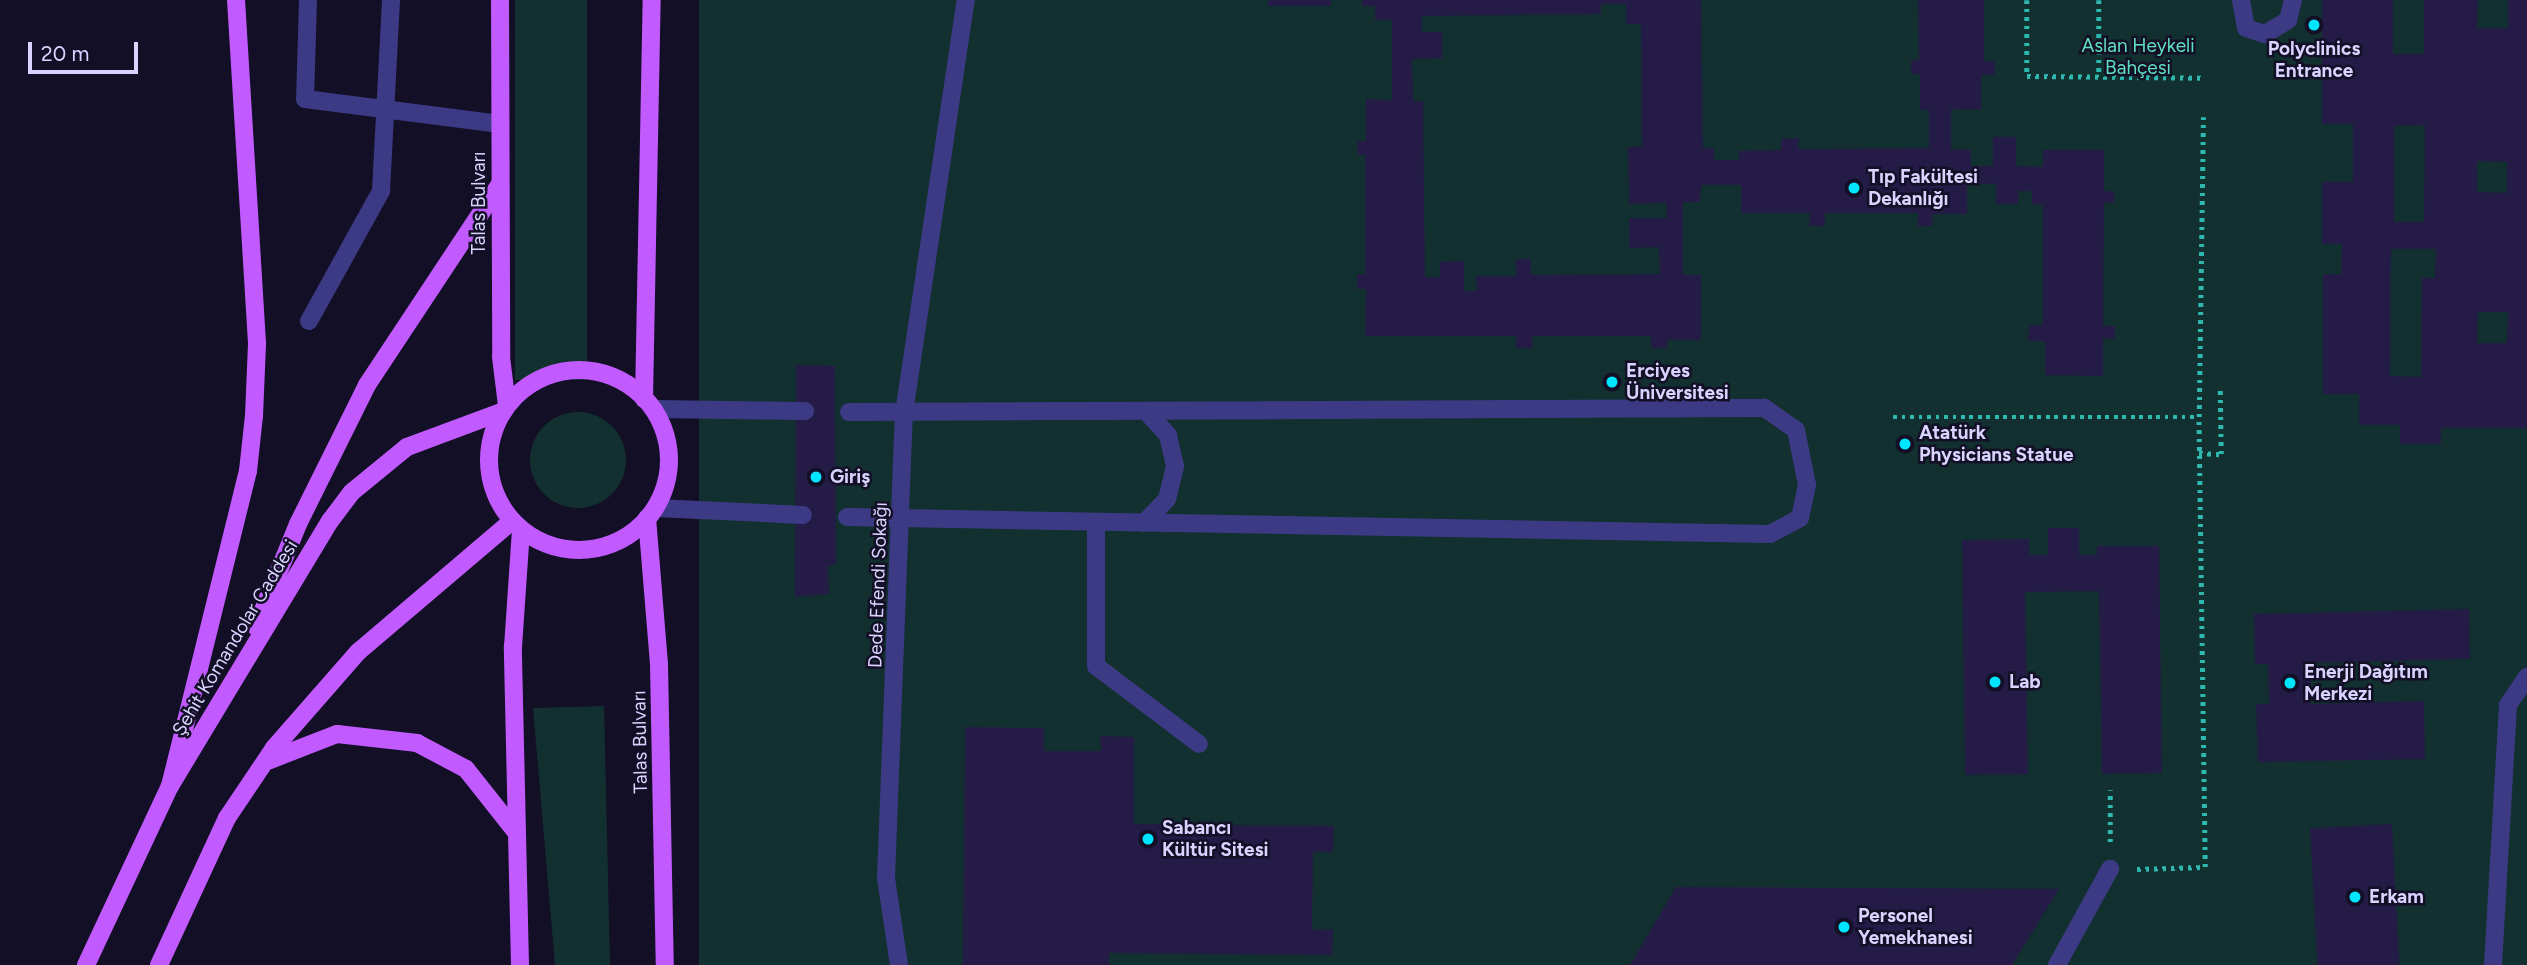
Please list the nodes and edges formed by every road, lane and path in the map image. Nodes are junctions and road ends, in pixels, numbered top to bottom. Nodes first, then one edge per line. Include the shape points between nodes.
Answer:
1 (236, 0) edge
2 (308, 0) edge
3 (391, 0) edge
4 (500, 0) edge
5 (652, 0) edge
6 (966, 0) edge
7 (2027, 0) edge
8 (2099, 0) edge
9 (2241, 0) edge
10 (2293, 0) edge
11 (2099, 76) junction
12 (2204, 78) dead end
13 (387, 109) junction
14 (2203, 117) dead end
15 (500, 124) junction
16 (500, 184) junction
17 (309, 321) dead end
18 (2220, 390) dead end
19 (649, 404) junction
20 (504, 409) junction
21 (805, 411) dead end
22 (1146, 411) junction
23 (849, 412) dead end
24 (904, 412) junction
25 (1893, 417) dead end
26 (2199, 417) junction
27 (2199, 453) junction
28 (652, 513) junction
29 (803, 515) dead end
30 (847, 517) dead end
31 (902, 520) junction
32 (1096, 522) junction
33 (1144, 523) junction
34 (517, 525) junction
35 (240, 668) junction
36 (2527, 677) edge
37 (1199, 744) dead end
38 (264, 763) junction
39 (170, 786) junction
40 (2110, 790) dead end
41 (517, 834) junction
42 (2110, 869) junction
43 (86, 965) edge
44 (159, 965) edge
45 (520, 965) edge
46 (665, 965) edge
47 (899, 965) edge
48 (2057, 965) edge
49 (2493, 965) edge

1 - 39 main road via 257,343 254,416 248,471
2 - 13 lane via 305,99
3 - 13 lane
4 - 15 main road, Talas Bulvarı
5 - 19 main road
6 - 24 lane, Dede Efendi Sokağı
7 - 11 path via 2027,76
8 - 11 path
9 - 10 lane via 2246,28 2265,34 2288,20
11 - 12 path
13 - 15 lane
13 - 17 lane via 381,191
14 - 26 path
15 - 16 main road, Talas Bulvarı
16 - 20 main road, Talas Bulvarı
16 - 35 main road via 368,385 298,524
18 - 27 path via 2221,454
19 - 20 main road via 614,377 564,370 539,378
19 - 21 lane
19 - 28 main road via 669,458
20 - 34 main road via 488,461 492,487
20 - 35 main road, Şehit Komandolar Caddesi via 407,447 352,492
22 - 24 lane
22 - 33 lane via 1168,435 1175,466 1167,499
22 - 33 lane via 1764,408 1796,430 1807,485 1800,518 1770,534
23 - 24 lane
24 - 31 lane, Dede Efendi Sokağı
25 - 26 path
26 - 27 path
27 - 42 path via 2205,867
28 - 29 lane
28 - 34 main road via 618,542 593,550 543,543
28 - 46 main road, Talas Bulvarı
30 - 31 lane
31 - 32 lane
31 - 47 lane, Dede Efendi Sokağı via 886,878
32 - 33 lane
32 - 37 lane via 1096,666
34 - 38 main road via 358,652
34 - 41 main road via 513,647
35 - 39 main road, Şehit Komandolar Caddesi
36 - 49 lane via 2508,705
38 - 41 main road via 337,734 417,743 486,788
38 - 44 main road via 227,818
39 - 43 main road, Şehit Komandolar Caddesi
40 - 42 path
41 - 45 main road
42 - 48 lane

